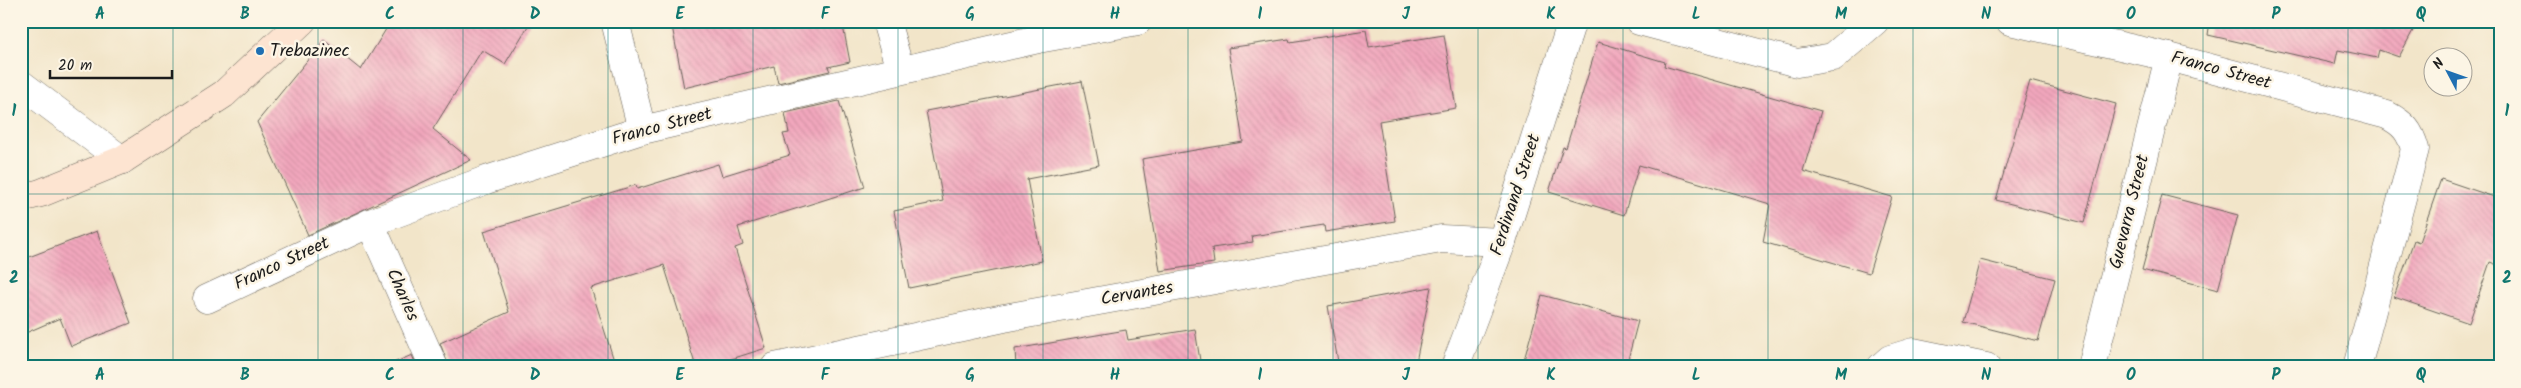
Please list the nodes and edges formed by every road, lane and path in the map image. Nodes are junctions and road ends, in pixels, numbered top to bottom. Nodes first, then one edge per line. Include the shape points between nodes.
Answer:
1 (302, 21) edge
2 (615, 21) edge
3 (886, 21) edge
4 (1138, 21) edge
5 (1572, 21) edge
6 (1639, 21) edge
7 (1875, 21) edge
8 (2010, 21) edge
9 (2169, 58) junction
10 (900, 70) junction
11 (21, 84) edge
12 (642, 130) junction
13 (122, 160) junction
14 (21, 198) edge
15 (370, 223) junction
16 (1502, 242) junction
17 (207, 299) dead end
18 (434, 367) edge
19 (775, 367) edge
20 (1455, 367) edge
21 (1881, 367) edge
22 (1986, 367) edge
23 (2092, 367) edge
24 (2356, 367) edge

1 - 13 street via 224,94
2 - 12 street
3 - 10 street
4 - 10 street, Franco Street via 1038,39
5 - 16 street, Ferdinand Street
6 - 7 street via 1797,63 1833,58
8 - 9 street, Franco Street
9 - 23 street, Guevarra Street
9 - 24 street, Franco Street via 2387,115 2402,123 2411,134 2415,149
10 - 12 street, Franco Street
11 - 13 street
12 - 15 street, Franco Street via 486,180
13 - 14 street
15 - 17 street, Franco Street
15 - 18 street, Charles
16 - 19 street, Cervantes via 1441,239 1004,318
16 - 20 street, Ferdinand Street
21 - 22 street via 1890,359 1913,352

